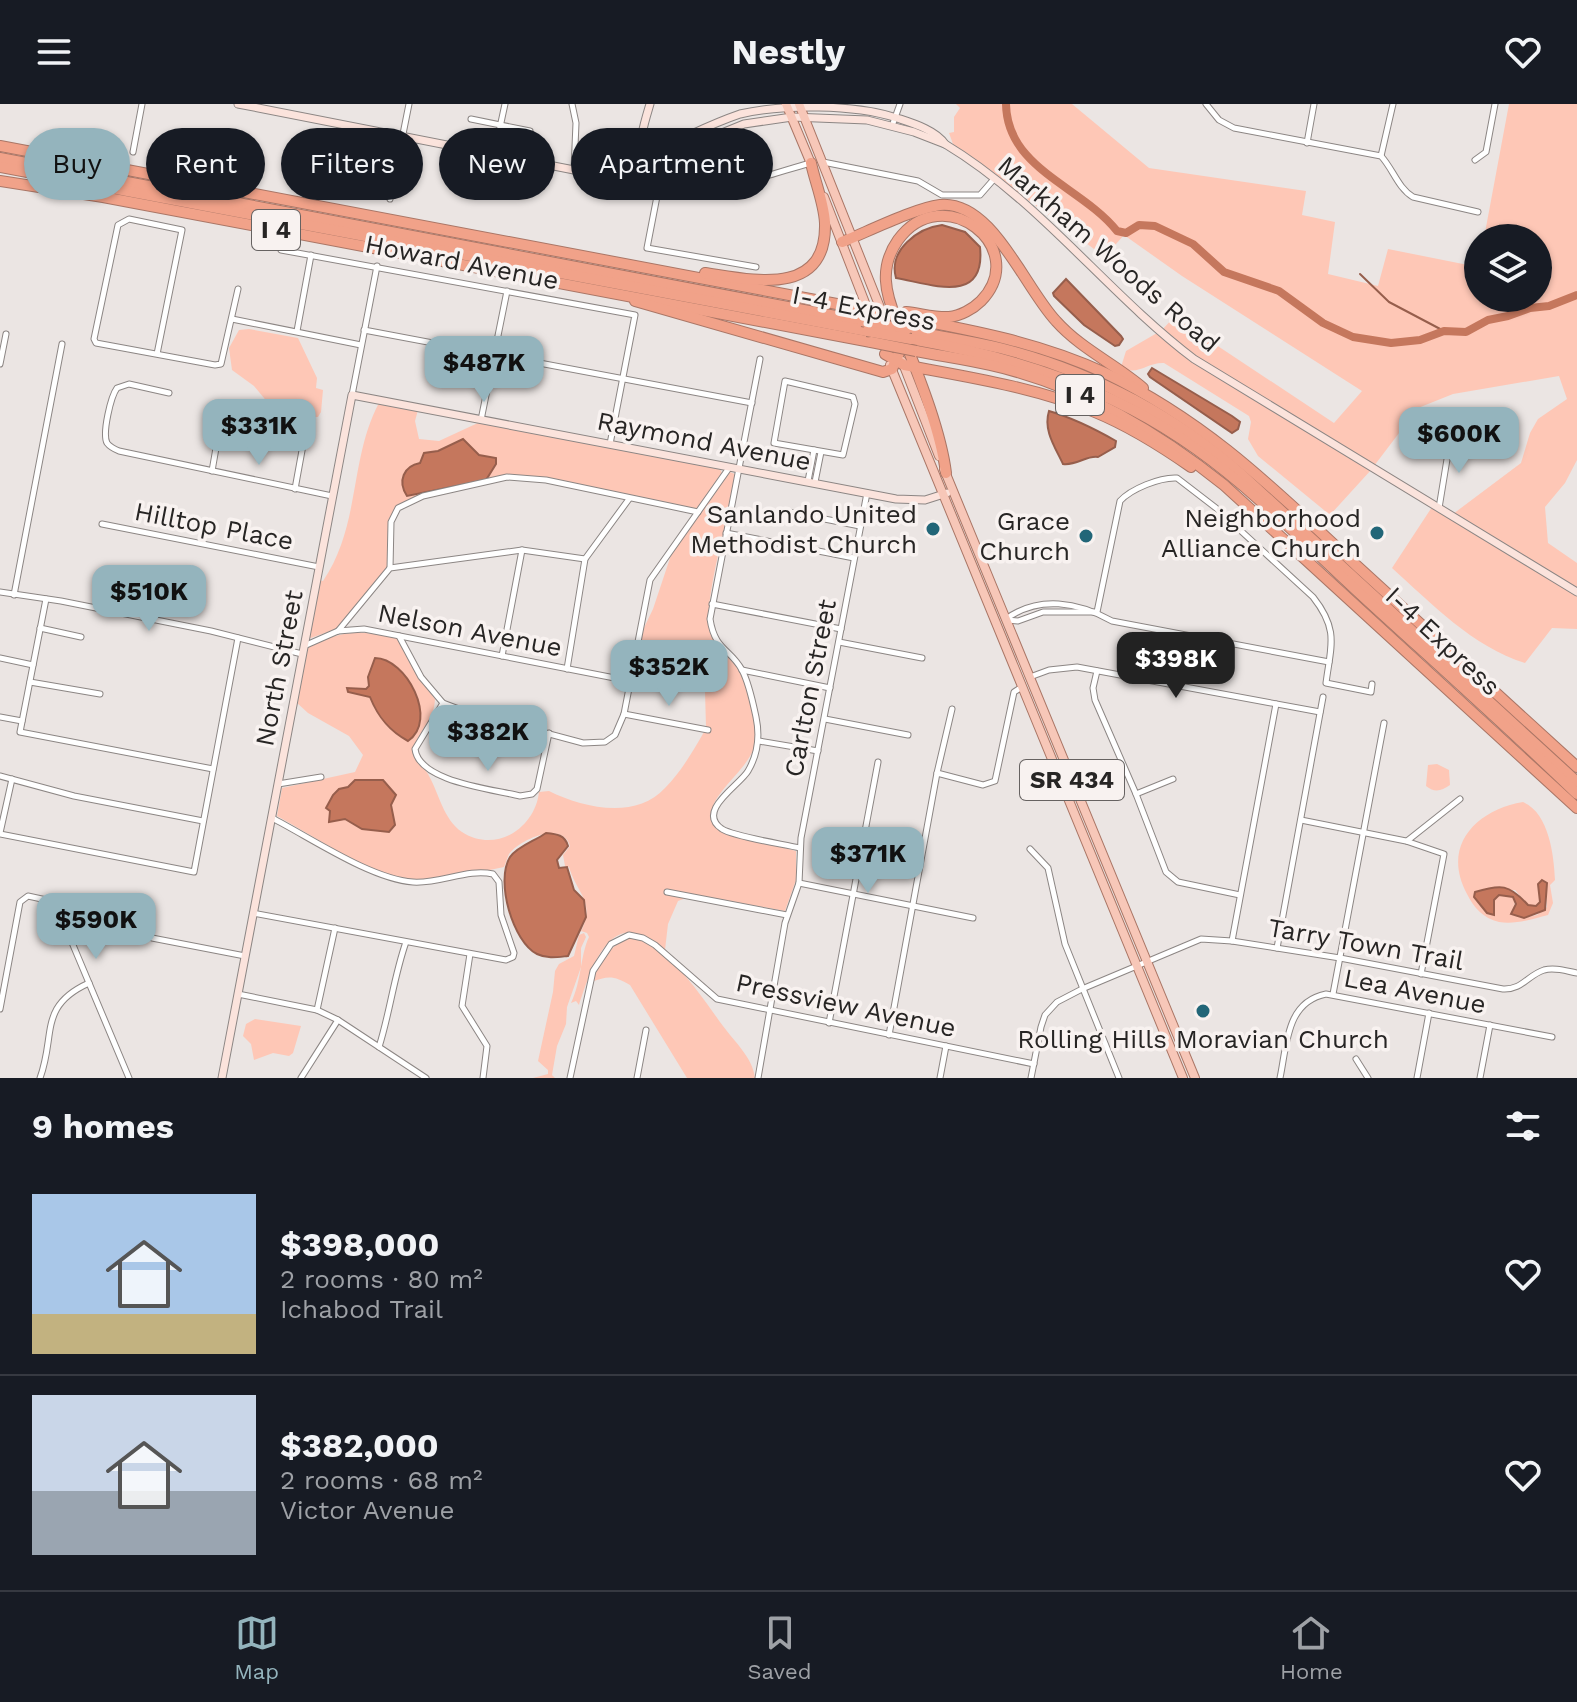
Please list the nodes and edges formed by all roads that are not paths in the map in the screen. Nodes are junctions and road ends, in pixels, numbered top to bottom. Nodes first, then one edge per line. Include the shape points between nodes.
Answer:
1 (142, 104) edge
2 (238, 104) edge
3 (409, 104) edge
4 (505, 104) edge
5 (572, 104) edge
6 (650, 104) edge
7 (900, 104) edge
8 (1206, 104) edge
9 (1314, 104) edge
10 (1393, 104) edge
11 (1495, 104) edge
12 (786, 105) edge
13 (800, 105) edge
14 (792, 117) junction
15 (805, 117) junction
16 (895, 117) junction
17 (471, 119) dead end
18 (500, 125) junction
19 (892, 126) junction
20 (357, 128) edge
21 (404, 128) edge
22 (499, 128) edge
23 (515, 128) edge
24 (576, 128) edge
25 (643, 128) edge
26 (709, 128) edge
27 (734, 128) edge
28 (1307, 143) junction
29 (945, 144) junction
30 (0, 146) edge
31 (133, 152) dead end
32 (1381, 156) junction
33 (0, 158) edge
34 (1475, 160) dead end
35 (823, 162) junction
36 (811, 163) junction
37 (0, 167) edge
38 (773, 173) edge
39 (994, 179) junction
40 (0, 181) edge
41 (656, 200) edge
42 (1478, 212) dead end
43 (848, 240) junction
44 (281, 250) dead end
45 (311, 255) junction
46 (377, 266) junction
47 (756, 267) dead end
48 (672, 274) junction
49 (238, 289) dead end
50 (507, 291) junction
51 (627, 296) junction
52 (901, 314) junction
53 (232, 319) junction
54 (364, 330) junction
55 (297, 331) junction
56 (867, 331) junction
57 (6, 334) dead end
58 (908, 334) junction
59 (62, 344) dead end
60 (361, 345) junction
61 (157, 354) junction
62 (885, 354) joint
63 (495, 355) junction
64 (760, 359) dead end
65 (901, 363) junction
66 (0, 364) edge
67 (945, 372) junction
68 (623, 380) junction
69 (169, 393) dead end
70 (352, 395) junction
71 (925, 397) junction
72 (1157, 400) junction
73 (752, 403) junction
74 (223, 408) dead end
75 (481, 420) junction
76 (300, 436) dead end
77 (610, 444) junction
78 (1482, 445) dead end
79 (817, 451) junction
80 (730, 467) junction
81 (740, 469) junction
82 (212, 471) junction
83 (946, 473) junction
84 (812, 482) junction
85 (1224, 485) junction
86 (295, 489) junction
87 (953, 490) junction
88 (867, 493) junction
89 (944, 495) junction
90 (332, 496) junction
91 (629, 499) junction
92 (1439, 508) junction
93 (784, 511) dead end
94 (698, 513) junction
95 (102, 524) dead end
96 (860, 526) junction
97 (726, 533) junction
98 (522, 550) junction
99 (854, 558) junction
100 (585, 559) junction
101 (319, 567) junction
102 (390, 568) junction
103 (975, 574) junction
104 (0, 592) edge
105 (1577, 592) edge
106 (14, 595) junction
107 (46, 599) junction
108 (712, 604) junction
109 (1097, 612) junction
110 (1006, 619) junction
111 (995, 622) junction
112 (40, 628) junction
113 (841, 629) junction
114 (338, 631) junction
115 (399, 636) junction
116 (81, 637) dead end
117 (238, 638) junction
118 (839, 642) junction
119 (303, 650) junction
120 (502, 656) junction
121 (0, 658) edge
122 (922, 658) dead end
123 (1329, 662) junction
124 (1024, 664) junction
125 (33, 665) junction
126 (567, 669) junction
127 (742, 670) junction
128 (1097, 671) junction
129 (1029, 677) junction
130 (630, 681) junction
131 (30, 682) junction
132 (1372, 684) dead end
133 (1022, 687) junction
134 (830, 688) junction
135 (100, 694) dead end
136 (1323, 697) dead end
137 (443, 703) junction
138 (1276, 704) junction
139 (952, 709) dead end
140 (1320, 712) junction
141 (624, 714) junction
142 (0, 717) edge
143 (825, 719) junction
144 (22, 721) junction
145 (1384, 723) dead end
146 (708, 730) dead end
147 (549, 733) junction
148 (908, 735) dead end
149 (759, 741) junction
150 (818, 751) junction
151 (878, 762) dead end
152 (1577, 767) edge
153 (213, 769) junction
154 (937, 773) junction
155 (0, 776) edge
156 (321, 777) dead end
157 (12, 779) junction
158 (1173, 779) dead end
159 (1577, 782) edge
160 (277, 784) junction
161 (1136, 794) junction
162 (1577, 794) edge
163 (1066, 795) junction
164 (1460, 799) dead end
165 (1577, 808) edge
166 (271, 818) junction
167 (1301, 820) junction
168 (203, 821) junction
169 (1094, 830) junction
170 (1363, 833) junction
171 (0, 834) edge
172 (1406, 841) junction
173 (800, 848) junction
174 (1030, 849) dead end
175 (799, 883) junction
176 (667, 892) dead end
177 (854, 893) junction
178 (1240, 895) junction
179 (912, 905) junction
180 (253, 913) junction
181 (787, 915) junction
182 (973, 918) dead end
183 (335, 928) junction
184 (152, 938) dead end
185 (1232, 941) junction
186 (406, 942) junction
187 (1277, 948) junction
188 (470, 954) junction
189 (245, 956) junction
190 (1340, 958) junction
191 (1148, 962) junction
192 (1136, 967) junction
193 (1577, 973) edge
194 (1421, 974) junction
195 (89, 982) junction
196 (1082, 989) junction
197 (238, 994) junction
198 (1333, 994) junction
199 (0, 1009) edge
200 (317, 1010) junction
201 (770, 1011) junction
202 (1429, 1013) junction
203 (338, 1020) junction
204 (829, 1023) junction
205 (1490, 1025) junction
206 (646, 1030) dead end
207 (889, 1035) junction
208 (1552, 1037) dead end
209 (946, 1046) junction
210 (379, 1047) junction
211 (1356, 1059) dead end
212 (1034, 1064) junction
213 (41, 1078) edge
214 (129, 1078) edge
215 (222, 1078) edge
216 (301, 1078) edge
217 (426, 1078) edge
218 (483, 1078) edge
219 (570, 1078) edge
220 (637, 1078) edge
221 (758, 1078) edge
222 (940, 1078) edge
223 (1031, 1078) edge
224 (1119, 1078) edge
225 (1185, 1078) edge
226 (1195, 1078) edge
227 (1280, 1078) edge
228 (1368, 1078) edge
229 (1417, 1078) edge
230 (1480, 1078) edge

1 - 31 street
2 - 20 main road
3 - 21 street
4 - 18 street
5 - 24 street
6 - 25 main road
7 - 16 street
8 - 28 street via 1234,128
9 - 28 street
10 - 32 street
11 - 34 street via 1486,152
12 - 13 main road, Markham Woods Road
12 - 14 main road, SR 434
12 - 26 main road, Markham Woods Road via 739,114
13 - 15 main road, SR 434
13 - 16 main road, Markham Woods Road
14 - 15 main road, Markham Woods Road
14 - 27 main road, Markham Woods Road
14 - 36 main road, SR 434
15 - 19 main road, Markham Woods Road
15 - 35 main road, SR 434
16 - 19 street
16 - 29 main road, Markham Woods Road
17 - 18 street
18 - 22 street
18 - 23 street
19 - 29 main road, Markham Woods Road
28 - 32 street
29 - 39 main road, Markham Woods Road
30 - 48 highway, I 4
32 - 42 street via 1404,192
33 - 56 highway, I-4 Express
35 - 39 street via 918,181 942,195 980,195
35 - 43 main road, SR 434
36 - 38 street
36 - 43 main road, SR 434
36 - 48 highway via 825,226 819,252 803,272 774,282
37 - 56 highway, I-4 Express
39 - 92 main road, Markham Woods Road via 1194,359
40 - 51 highway, I 4
41 - 47 street via 647,248
43 - 62 main road, SR 434
43 - 65 main road, SR 434
43 - 72 highway via 939,205 973,213 989,227 1057,323
44 - 45 street, Howard Avenue
45 - 46 street, Howard Avenue
45 - 55 street
46 - 50 street, Howard Avenue
46 - 54 street, North Street
48 - 52 highway, I 4, bridge
49 - 53 street
50 - 63 street
50 - 68 street, Howard Avenue via 635,315
51 - 56 highway, I 4
51 - 65 highway via 638,304 883,372
52 - 65 highway via 947,317 978,304 991,286 996,266 994,251 980,229 957,216 941,215 915,224 893,247 884,280
52 - 72 highway, I 4 via 1044,349
53 - 55 street
53 - 61 street via 221,364
54 - 60 street, North Street
54 - 63 street
55 - 60 street
56 - 58 highway, I-4 Express, bridge
56 - 85 highway, I 4, bridge via 916,351 1005,369 1091,400 1150,431
57 - 66 street
58 - 159 highway, I-4 Express via 1013,351 1068,369 1129,397 1197,438
58 - 162 highway, I-4 Express via 1062,377 1129,408 1196,449
59 - 106 street
60 - 70 street, North Street
61 - 61 street via 182,230 124,220 118,225 94,339
62 - 65 highway
63 - 68 street
63 - 75 street
64 - 73 street
65 - 67 highway
65 - 71 highway
65 - 83 main road, SR 434
65 - 89 main road, SR 434 via 924,448
67 - 71 highway via 929,383
67 - 85 highway via 1040,393 1099,413
68 - 73 street
68 - 77 street
69 - 82 street via 129,384 117,388 107,442 119,451
70 - 75 main road, Raymond Avenue
70 - 90 main road, North Street
71 - 83 highway
72 - 152 highway, I 4 via 1218,441 1272,487
73 - 81 street
74 - 82 street
75 - 77 main road, Raymond Avenue
76 - 86 street
77 - 80 main road, Raymond Avenue
78 - 92 street via 1450,441
79 - 79 street via 774,443 785,381 854,399 843,455
79 - 84 street
80 - 81 main road, Raymond Avenue
80 - 94 street
81 - 84 main road, Raymond Avenue
81 - 97 street
82 - 86 street
83 - 87 main road, SR 434
84 - 88 main road, Raymond Avenue
85 - 165 highway, I 4
86 - 90 street
87 - 89 main road, Raymond Avenue
87 - 110 main road, SR 434
88 - 89 main road, Raymond Avenue via 917,501
88 - 96 street, Carlton Street
89 - 103 main road, SR 434
90 - 101 main road, North Street
91 - 94 street
91 - 100 street
91 - 102 street via 520,477 423,496 394,514
92 - 105 main road, Markham Woods Road
93 - 96 street
94 - 130 street via 650,580
95 - 101 street, Hilltop Place
96 - 99 street, Carlton Street
97 - 99 street
97 - 108 street
98 - 100 street
98 - 102 street
98 - 120 street
99 - 113 street, Carlton Street
100 - 126 street
101 - 119 main road, North Street
102 - 114 street
103 - 110 main road via 998,617
103 - 111 main road, SR 434
104 - 106 street
106 - 107 street
107 - 112 street
107 - 117 street
108 - 113 street
108 - 127 street via 712,632
109 - 110 street via 1048,603
109 - 123 street via 1112,621
109 - 123 street via 1120,501 1177,478 1313,597 1332,630
110 - 124 main road, SR 434
111 - 124 main road
111 - 133 main road, SR 434
112 - 116 street
112 - 125 street
113 - 118 street, Carlton Street
114 - 115 street, Nelson Avenue via 364,629
114 - 119 street, Nelson Avenue
115 - 120 street, Nelson Avenue
115 - 137 street via 421,677
117 - 119 street
117 - 153 street
118 - 122 street
118 - 134 street, Carlton Street
119 - 160 main road, North Street
120 - 126 street, Nelson Avenue
121 - 125 street
123 - 132 street via 1326,683 1371,692
124 - 129 main road, SR 434
125 - 131 street
126 - 130 street, Nelson Avenue
127 - 134 street
127 - 149 street
128 - 129 street via 1062,667
128 - 138 street
128 - 161 street via 1095,700
129 - 169 main road, SR 434
130 - 141 street
131 - 135 street
131 - 144 street
133 - 154 street via 1014,692 998,776 991,784
133 - 163 main road, SR 434
134 - 143 street, Carlton Street
136 - 140 street
137 - 147 street
137 - 147 street via 415,749 422,765 442,777 520,796 532,794
138 - 140 street
138 - 178 street
139 - 154 street
140 - 167 street
141 - 146 street
141 - 147 street via 615,735 605,742 583,743
142 - 144 street
143 - 148 street
143 - 150 street, Carlton Street
144 - 153 street via 20,732
145 - 170 street
149 - 150 street
149 - 173 street via 750,769 716,805 715,820 724,830
150 - 173 street, Carlton Street
151 - 177 street
153 - 168 street
154 - 179 street
155 - 157 street
156 - 160 street
157 - 168 street
157 - 171 street
158 - 161 street
160 - 166 main road, North Street
161 - 178 street via 1172,880
163 - 169 main road via 1085,830
163 - 192 main road, SR 434
164 - 172 street
166 - 180 main road, North Street
166 - 188 street via 384,877 431,883 493,874 513,957
167 - 170 street
167 - 187 street
168 - 171 street via 194,872
169 - 191 main road, SR 434
170 - 172 street
170 - 190 street
172 - 194 street via 1444,854
173 - 175 street, Carlton Street
174 - 196 street via 1048,868 1065,944
175 - 177 street
175 - 181 street, Carlton Street
176 - 181 street
177 - 179 street
177 - 204 street
178 - 185 street
179 - 182 street
179 - 207 street
180 - 183 street
180 - 189 main road, North Street
181 - 201 street, Carlton Street
183 - 186 street
183 - 200 street
184 - 189 street
185 - 187 street, Tarry Town Trail
185 - 191 street, Tarry Town Trail via 1201,939
186 - 188 street
186 - 210 street
187 - 190 street, Tarry Town Trail
188 - 218 street via 462,1006 487,1046
189 - 197 main road, North Street
190 - 194 street, Tarry Town Trail
190 - 198 street
191 - 192 street, Tarry Town Trail
191 - 226 main road, SR 434
192 - 196 street, Tarry Town Trail
192 - 225 main road, SR 434
193 - 194 street, Tarry Town Trail via 1549,969 1511,989
195 - 199 street via 54,903 24,897
195 - 213 street via 70,991 55,1010
195 - 214 street
196 - 212 street, Tarry Town Trail via 1045,1015
196 - 224 street
197 - 200 street
197 - 215 main road, North Street
198 - 202 street, Lea Avenue
198 - 227 street, Lea Avenue via 1300,1006 1290,1027
200 - 203 street
201 - 204 street, Pressview Avenue
201 - 219 street, Pressview Avenue via 717,999 655,945 624,936 611,944 593,971
201 - 221 street, Carlton Street
202 - 205 street, Lea Avenue
202 - 229 street
203 - 210 street
203 - 216 street
204 - 207 street, Pressview Avenue
205 - 208 street, Lea Avenue
205 - 230 street
206 - 220 street
207 - 209 street, Pressview Avenue
209 - 212 street, Pressview Avenue
209 - 222 street
210 - 217 street
211 - 228 street
212 - 223 street, Tarry Town Trail

